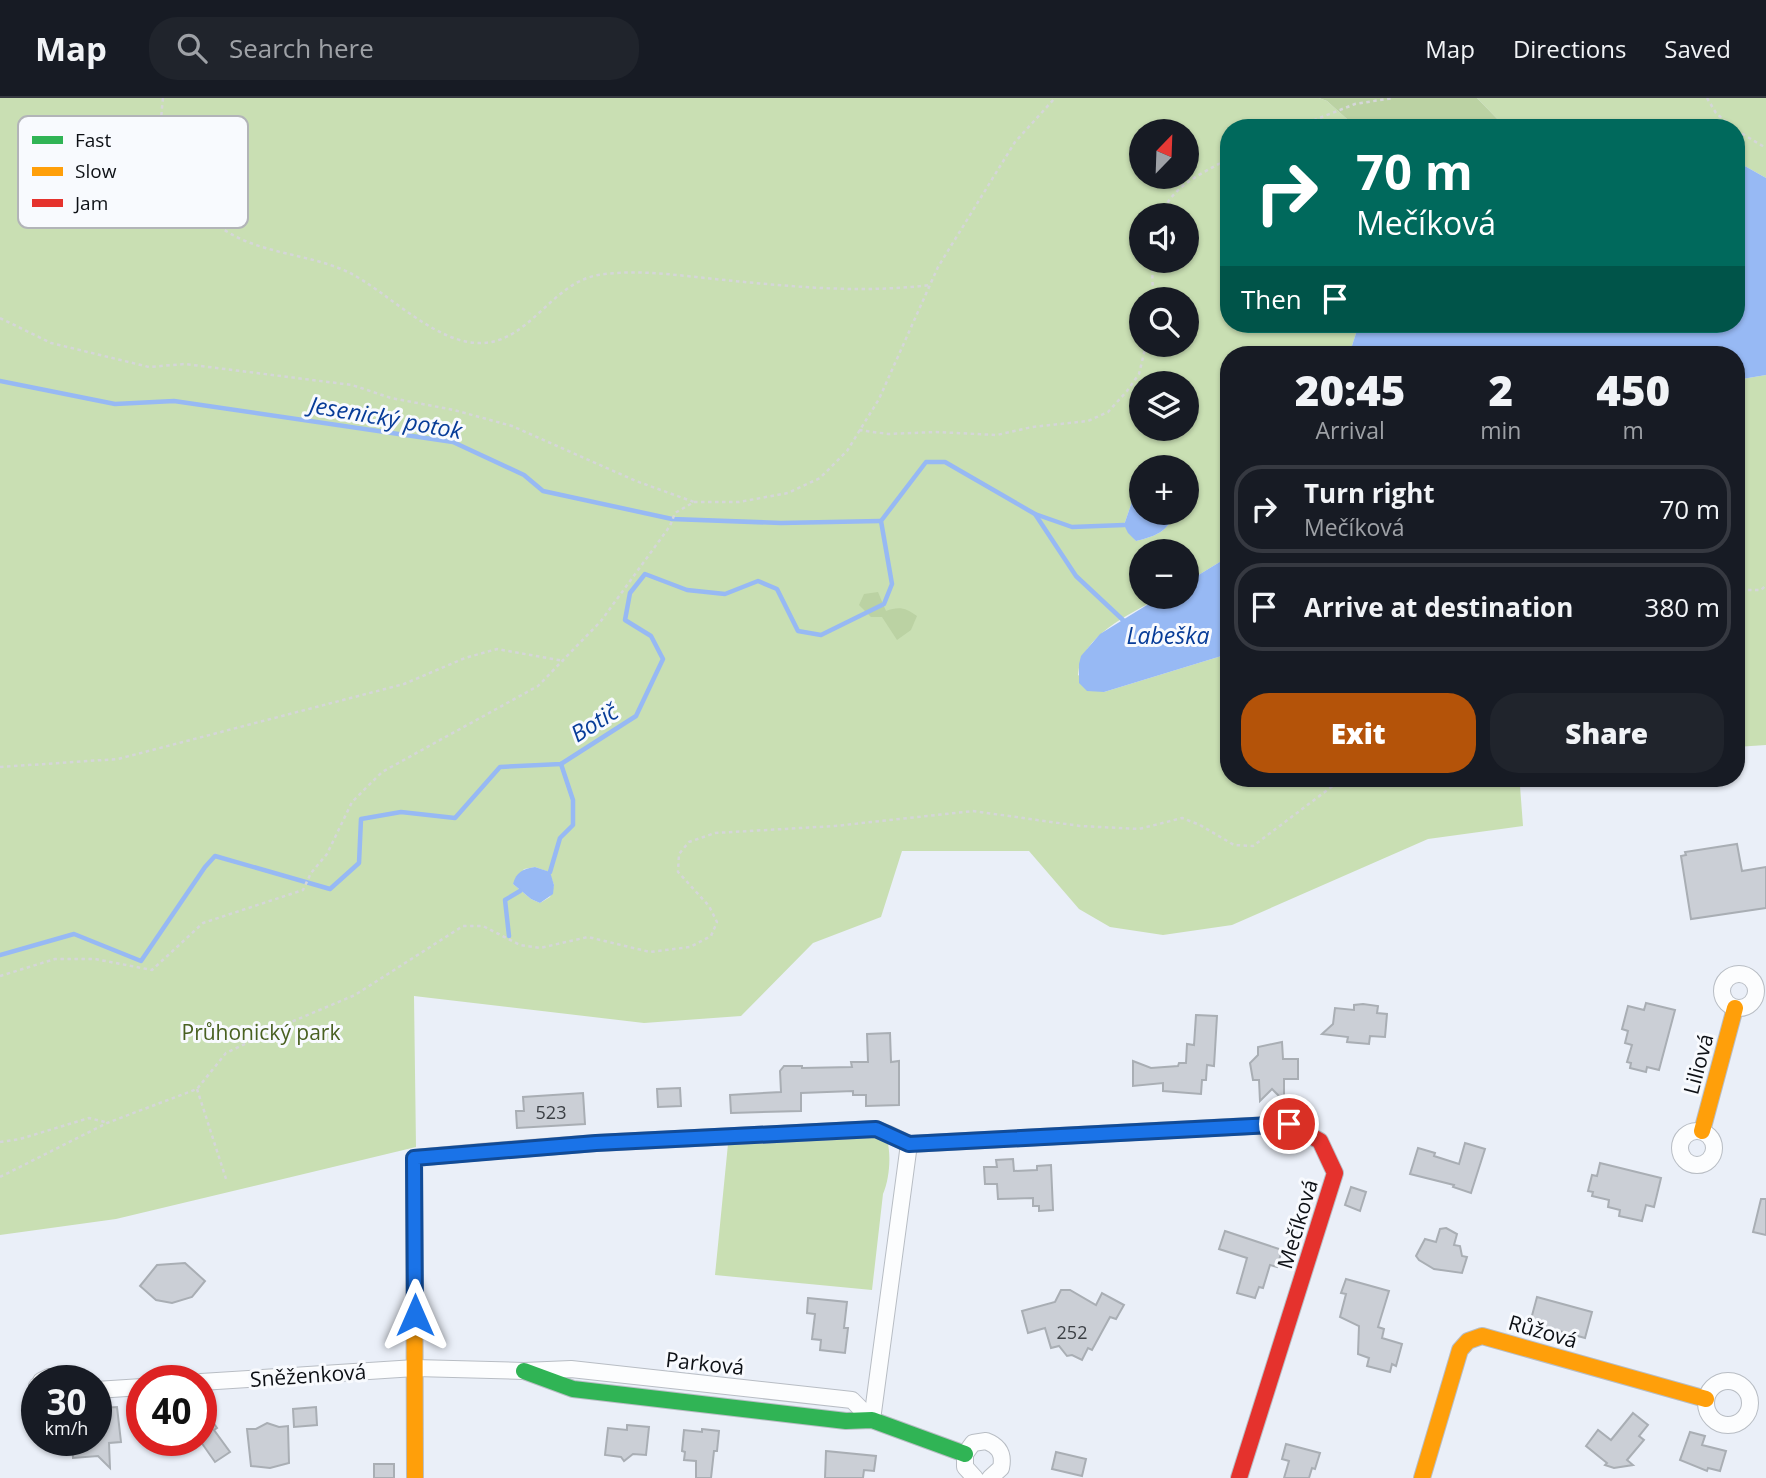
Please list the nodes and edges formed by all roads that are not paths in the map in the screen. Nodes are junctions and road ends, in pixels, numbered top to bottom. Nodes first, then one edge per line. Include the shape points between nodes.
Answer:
1 (1761, 992) edge
2 (1735, 1008) junction
3 (1702, 1131) dead end
4 (909, 1144) junction
5 (415, 1368) junction
6 (217, 1381) edge
7 (1706, 1399) dead end
8 (872, 1420) junction
9 (965, 1454) junction
10 (415, 1478) edge
11 (975, 1478) edge
12 (990, 1478) edge
13 (1239, 1478) edge
14 (1422, 1478) edge

1 - 2 street via 1750,1004
1 - 2 street via 1744,975 1727,979 1723,997
2 - 3 street, Liliová
4 - 5 street, Mečíková via 876,1129 609,1142 414,1158
4 - 8 street
4 - 13 street, Mečíková via 1289,1124 1320,1142 1335,1173
5 - 6 street, Sněženková
5 - 8 street, Parková via 524,1371 573,1389 846,1422
5 - 10 street
7 - 14 street, Růžová via 1482,1336 1460,1350
8 - 9 street, Parková
9 - 11 street via 965,1467
9 - 12 street via 979,1441 999,1448 1002,1464

